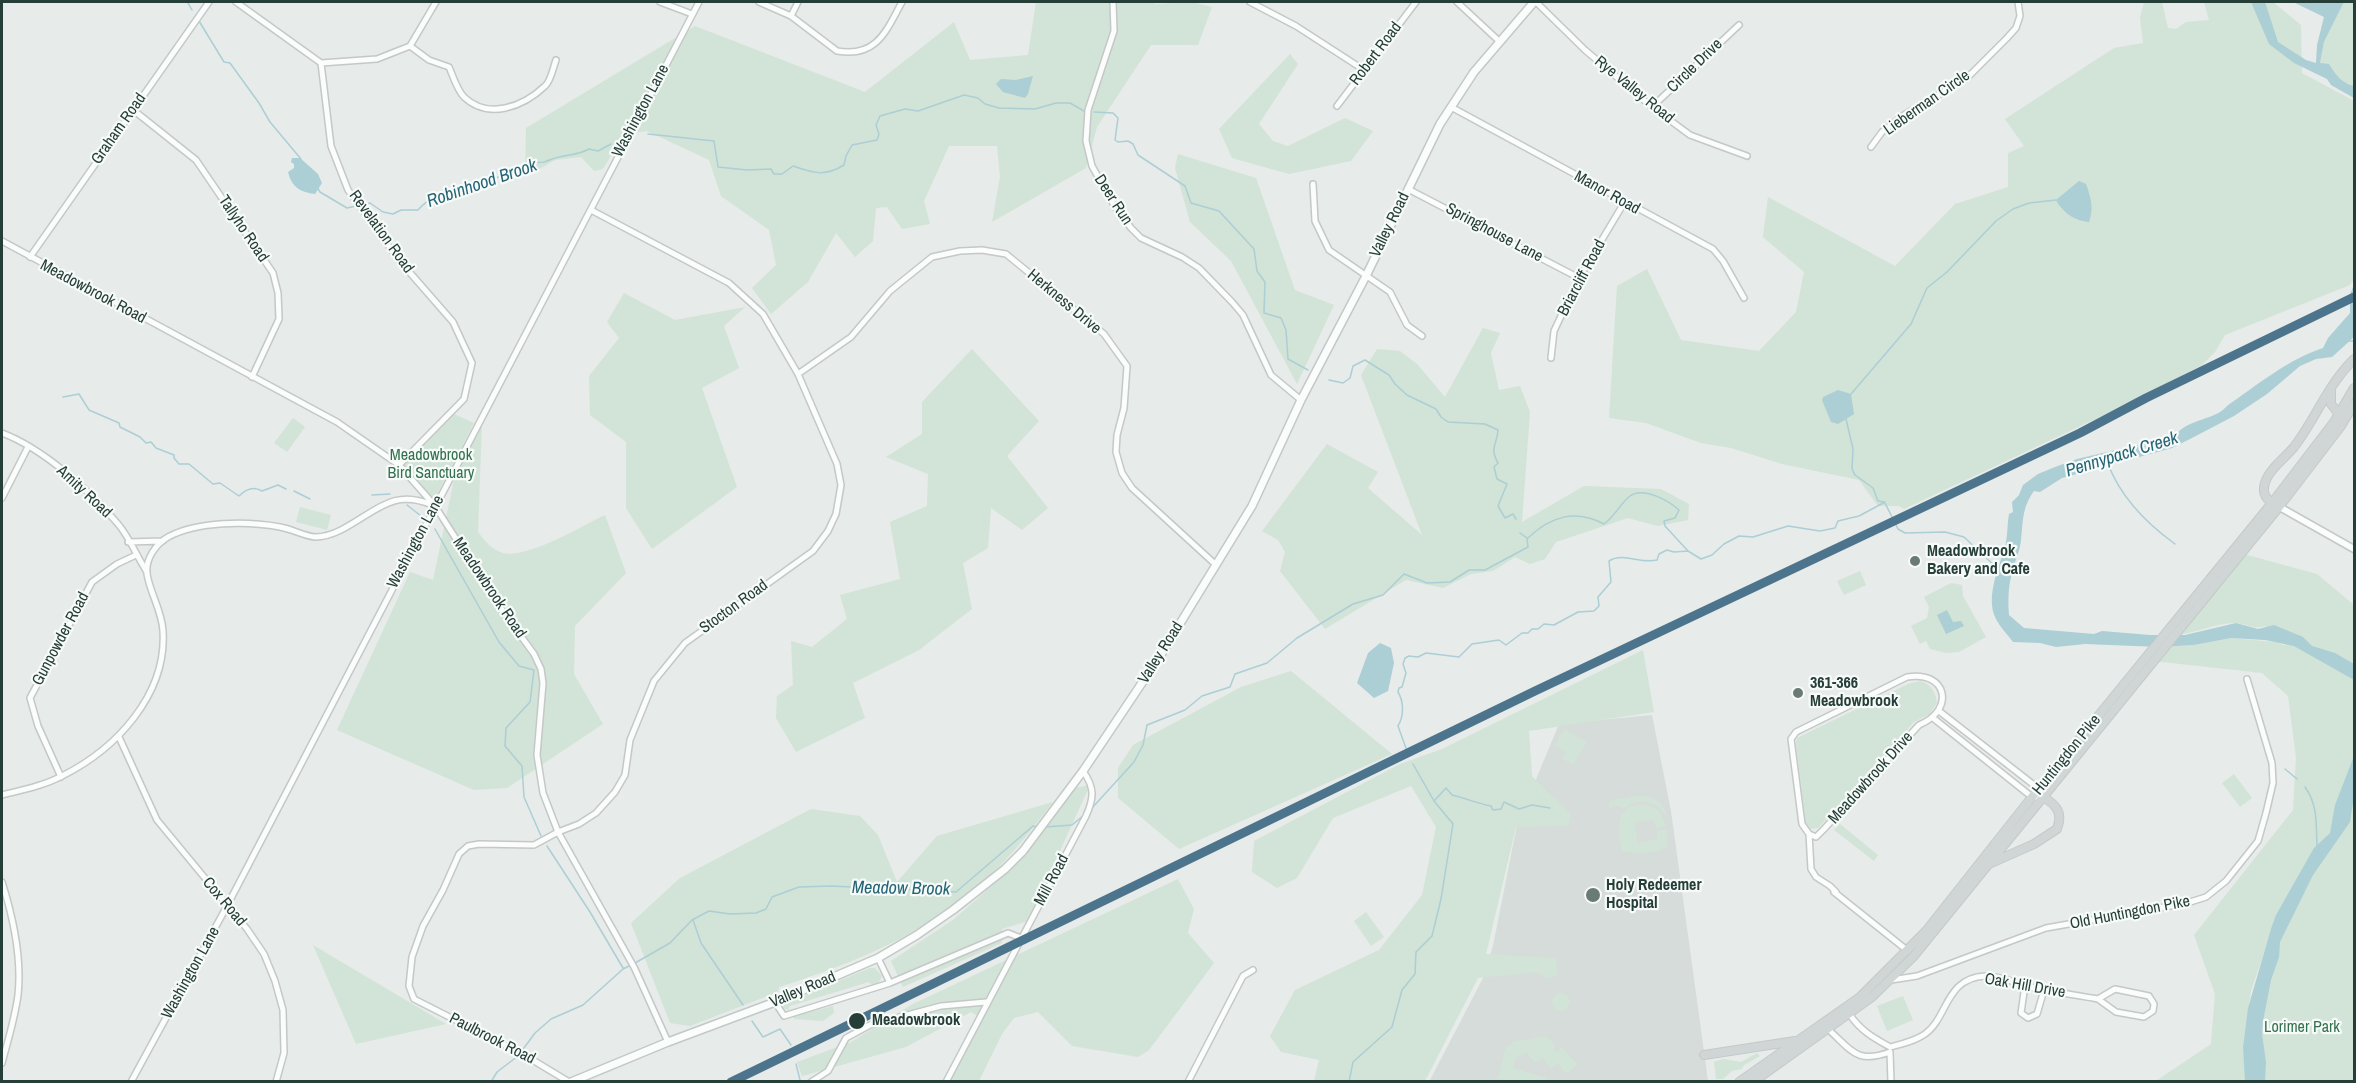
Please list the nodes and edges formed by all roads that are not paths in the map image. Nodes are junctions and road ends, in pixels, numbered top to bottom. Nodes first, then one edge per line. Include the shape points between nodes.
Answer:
1 (209, 2) edge
2 (236, 2) edge
3 (436, 2) edge
4 (660, 2) edge
5 (699, 2) edge
6 (759, 2) edge
7 (798, 2) edge
8 (902, 2) edge
9 (1113, 2) edge
10 (1250, 2) edge
11 (1416, 2) edge
12 (1457, 2) edge
13 (1535, 2) edge
14 (2018, 2) edge
15 (692, 14) junction
16 (791, 16) junction
17 (1739, 25) dead end
18 (1499, 41) junction
19 (410, 46) junction
20 (556, 60) dead end
21 (321, 63) junction
22 (1364, 70) junction
23 (1337, 106) dead end
24 (1451, 107) junction
25 (1652, 107) junction
26 (132, 109) junction
27 (1871, 147) dead end
28 (1747, 156) dead end
29 (1313, 184) dead end
30 (1408, 189) junction
31 (1624, 203) junction
32 (591, 210) junction
33 (2, 241) edge
34 (30, 257) junction
35 (1366, 276) junction
36 (1579, 278) junction
37 (1744, 298) dead end
38 (1422, 336) dead end
39 (1551, 358) dead end
40 (2355, 359) edge
41 (798, 374) junction
42 (252, 377) junction
43 (2333, 382) junction
44 (2355, 388) edge
45 (1301, 400) junction
46 (2355, 404) edge
47 (2347, 415) edge
48 (2, 433) edge
49 (28, 447) junction
50 (399, 465) junction
51 (2, 498) edge
52 (2276, 505) junction
53 (435, 506) junction
54 (2263, 519) junction
55 (163, 541) junction
56 (128, 542) junction
57 (2355, 549) edge
58 (136, 555) junction
59 (1215, 564) junction
60 (147, 572) junction
61 (2247, 679) dead end
62 (1939, 711) junction
63 (1934, 718) junction
64 (119, 737) junction
65 (1083, 771) junction
66 (61, 777) junction
67 (2039, 789) junction
68 (2, 795) edge
69 (2032, 797) junction
70 (2043, 797) junction
71 (558, 832) junction
72 (1809, 834) junction
73 (1988, 865) junction
74 (2, 882) edge
75 (227, 906) junction
76 (1021, 938) junction
77 (1908, 951) junction
78 (878, 958) junction
79 (1253, 970) dead end
80 (1891, 980) junction
81 (890, 983) junction
82 (2025, 986) junction
83 (2044, 990) junction
84 (414, 999) joint
85 (2098, 999) junction
86 (775, 1002) junction
87 (986, 1002) junction
88 (1850, 1015) junction
89 (1828, 1030) junction
90 (1799, 1040) junction
91 (668, 1042) junction
92 (1890, 1050) junction
93 (1704, 1055) dead end
94 (2, 1063) edge
95 (131, 1082) edge
96 (276, 1082) edge
97 (570, 1082) edge
98 (811, 1082) edge
99 (945, 1082) edge
100 (1188, 1082) edge
101 (1739, 1082) edge
102 (1753, 1082) edge
103 (1891, 1082) edge

1 - 26 street, Graham Road
2 - 21 street
3 - 19 street
4 - 15 street
5 - 15 street, Washington Lane
6 - 16 street
7 - 16 street
8 - 16 street via 881,39 859,51 837,51
9 - 45 street, Deer Run via 1114,31 1088,110 1086,141 1092,166 1115,207 1141,238 1199,268 1232,302 1243,315 1270,375
10 - 22 street
11 - 22 street, Robert Road
12 - 18 street
13 - 18 main road, Valley Road
13 - 25 street, Rye Valley Road
14 - 27 street, Lieberman Circle via 2016,28 1967,78 1904,115 1882,132
15 - 32 street, Washington Lane
17 - 25 street, Circle Drive
18 - 24 main road, Valley Road
19 - 20 street via 449,68 463,96 492,111 514,106 546,85
19 - 21 street via 377,59
21 - 50 street, Revelation Road via 331,146 353,198 398,259 453,322 472,363 464,399
22 - 23 street, Robert Road
24 - 30 main road, Valley Road
24 - 31 street, Manor Road
25 - 28 street, Rye Valley Road via 1690,135
26 - 34 street, Graham Road
26 - 42 street, Tallyho Road via 196,160 273,273 279,319
29 - 35 street via 1315,221 1329,250
30 - 35 main road, Valley Road
30 - 36 street, Springhouse Lane
31 - 36 street, Briarcliff Road
31 - 37 street, Manor Road via 1713,249
32 - 41 street, Stocton Road via 729,283 763,314
32 - 53 street, Washington Lane
33 - 34 street, Meadowbrook Road
34 - 42 street, Meadowbrook Road
35 - 38 street via 1390,292 1407,325
35 - 45 main road, Valley Road
36 - 39 street, Briarcliff Road via 1554,331
40 - 43 main road
41 - 59 street, Herkness Drive via 851,337 890,291 932,257 982,250 1006,254 1104,334 1118,351 1127,366 1116,452 1122,473 1132,488
41 - 71 street, Stocton Road via 837,464 841,485 836,514 828,531 813,551 685,643 654,681 630,740 625,775 615,792 596,813
42 - 50 street, Meadowbrook Road via 337,422
43 - 47 main road via 2331,404
43 - 52 main road via 2305,432 2268,477 2264,492 2267,500
44 - 47 main road, Huntingdon Pike
45 - 59 main road, Valley Road via 1252,506
46 - 47 main road, Huntingdon Pike
47 - 52 main road, Huntingdon Pike
48 - 49 street, Amity Road
49 - 51 street
49 - 56 street, Amity Road via 83,488 120,526
50 - 53 street, Meadowbrook Road
52 - 54 main road, Huntingdon Pike
52 - 57 street
53 - 55 street via 408,497 384,504 331,535 315,537 258,523 220,524 184,531
53 - 71 street, Meadowbrook Road via 541,669 537,755 543,793
53 - 75 street, Washington Lane
54 - 67 main road, Huntingdon Pike via 2242,539
54 - 70 main road, Huntingdon Pike via 2244,548
55 - 56 street
55 - 60 street via 154,547
56 - 58 street, Amity Road
58 - 60 street, Amity Road
58 - 66 street, Gunpowder Road via 92,582 30,698
59 - 65 main road, Valley Road via 1162,653
60 - 64 street, Amity Road via 164,632 158,674 138,713
61 - 80 street, Old Huntingdon Pike via 2273,783 2258,841 2226,881 2206,897 2187,903 2046,928 1917,976
62 - 63 street, Meadowbrook Drive
62 - 67 street
62 - 72 street, Meadowbrook Drive via 1941,691 1930,678 1919,675 1907,677 1796,732 1791,747 1802,824
63 - 69 street
63 - 72 street, Meadowbrook Drive via 1911,733 1816,837
64 - 66 street, Amity Road via 93,759
64 - 75 street, Cox Road via 158,820
65 - 76 street, Mill Road via 1091,783 1093,800
65 - 78 main road, Valley Road via 1048,821 1005,869 953,910
66 - 68 street, Amity Road
67 - 69 main road, Huntingdon Pike
67 - 70 street
69 - 70 street
69 - 77 main road, Huntingdon Pike
70 - 73 main road, Huntingdon Pike
70 - 73 main road via 2058,809 2060,822 2056,831
71 - 84 street, Stocton Road via 534,845 479,844 468,846 459,854 412,957 409,986
71 - 91 street, Meadowbrook Road via 634,967
72 - 77 street, Meadowbrook Drive via 1811,869 1816,877
73 - 80 main road, Huntingdon Pike
74 - 94 street via 18,960 18,994
75 - 95 street, Washington Lane
75 - 96 street, Cox Road via 264,954 280,996 284,1053
76 - 81 street via 1008,933
76 - 87 street, Mill Road
77 - 90 main road, Huntingdon Pike via 1860,997
78 - 81 street
78 - 86 main road, Valley Road
79 - 100 street via 1243,976
80 - 88 main road, Huntingdon Pike
81 - 86 street via 784,1016
82 - 83 street, Oak Hill Drive
82 - 83 street via 2021,1013 2028,1018 2037,1014
82 - 92 street, Oak Hill Drive via 1986,975 1972,979 1946,1000 1926,1033
83 - 85 street, Oak Hill Drive
84 - 97 street, Paulbrook Road
85 - 85 street, Oak Hill Drive via 2116,1012 2141,1017 2150,1015 2154,1008 2149,996 2119,989
86 - 91 main road, Valley Road
87 - 98 street via 942,1006 870,1025 846,1038 828,1071
87 - 99 street, Mill Road
88 - 89 main road, Huntingdon Pike
88 - 92 street via 1858,1027
89 - 92 street, Oak Hill Drive via 1863,1057 1874,1058
89 - 102 main road, Huntingdon Pike
90 - 93 main road
90 - 101 main road, Huntingdon Pike
91 - 97 main road, Valley Road
92 - 103 street

